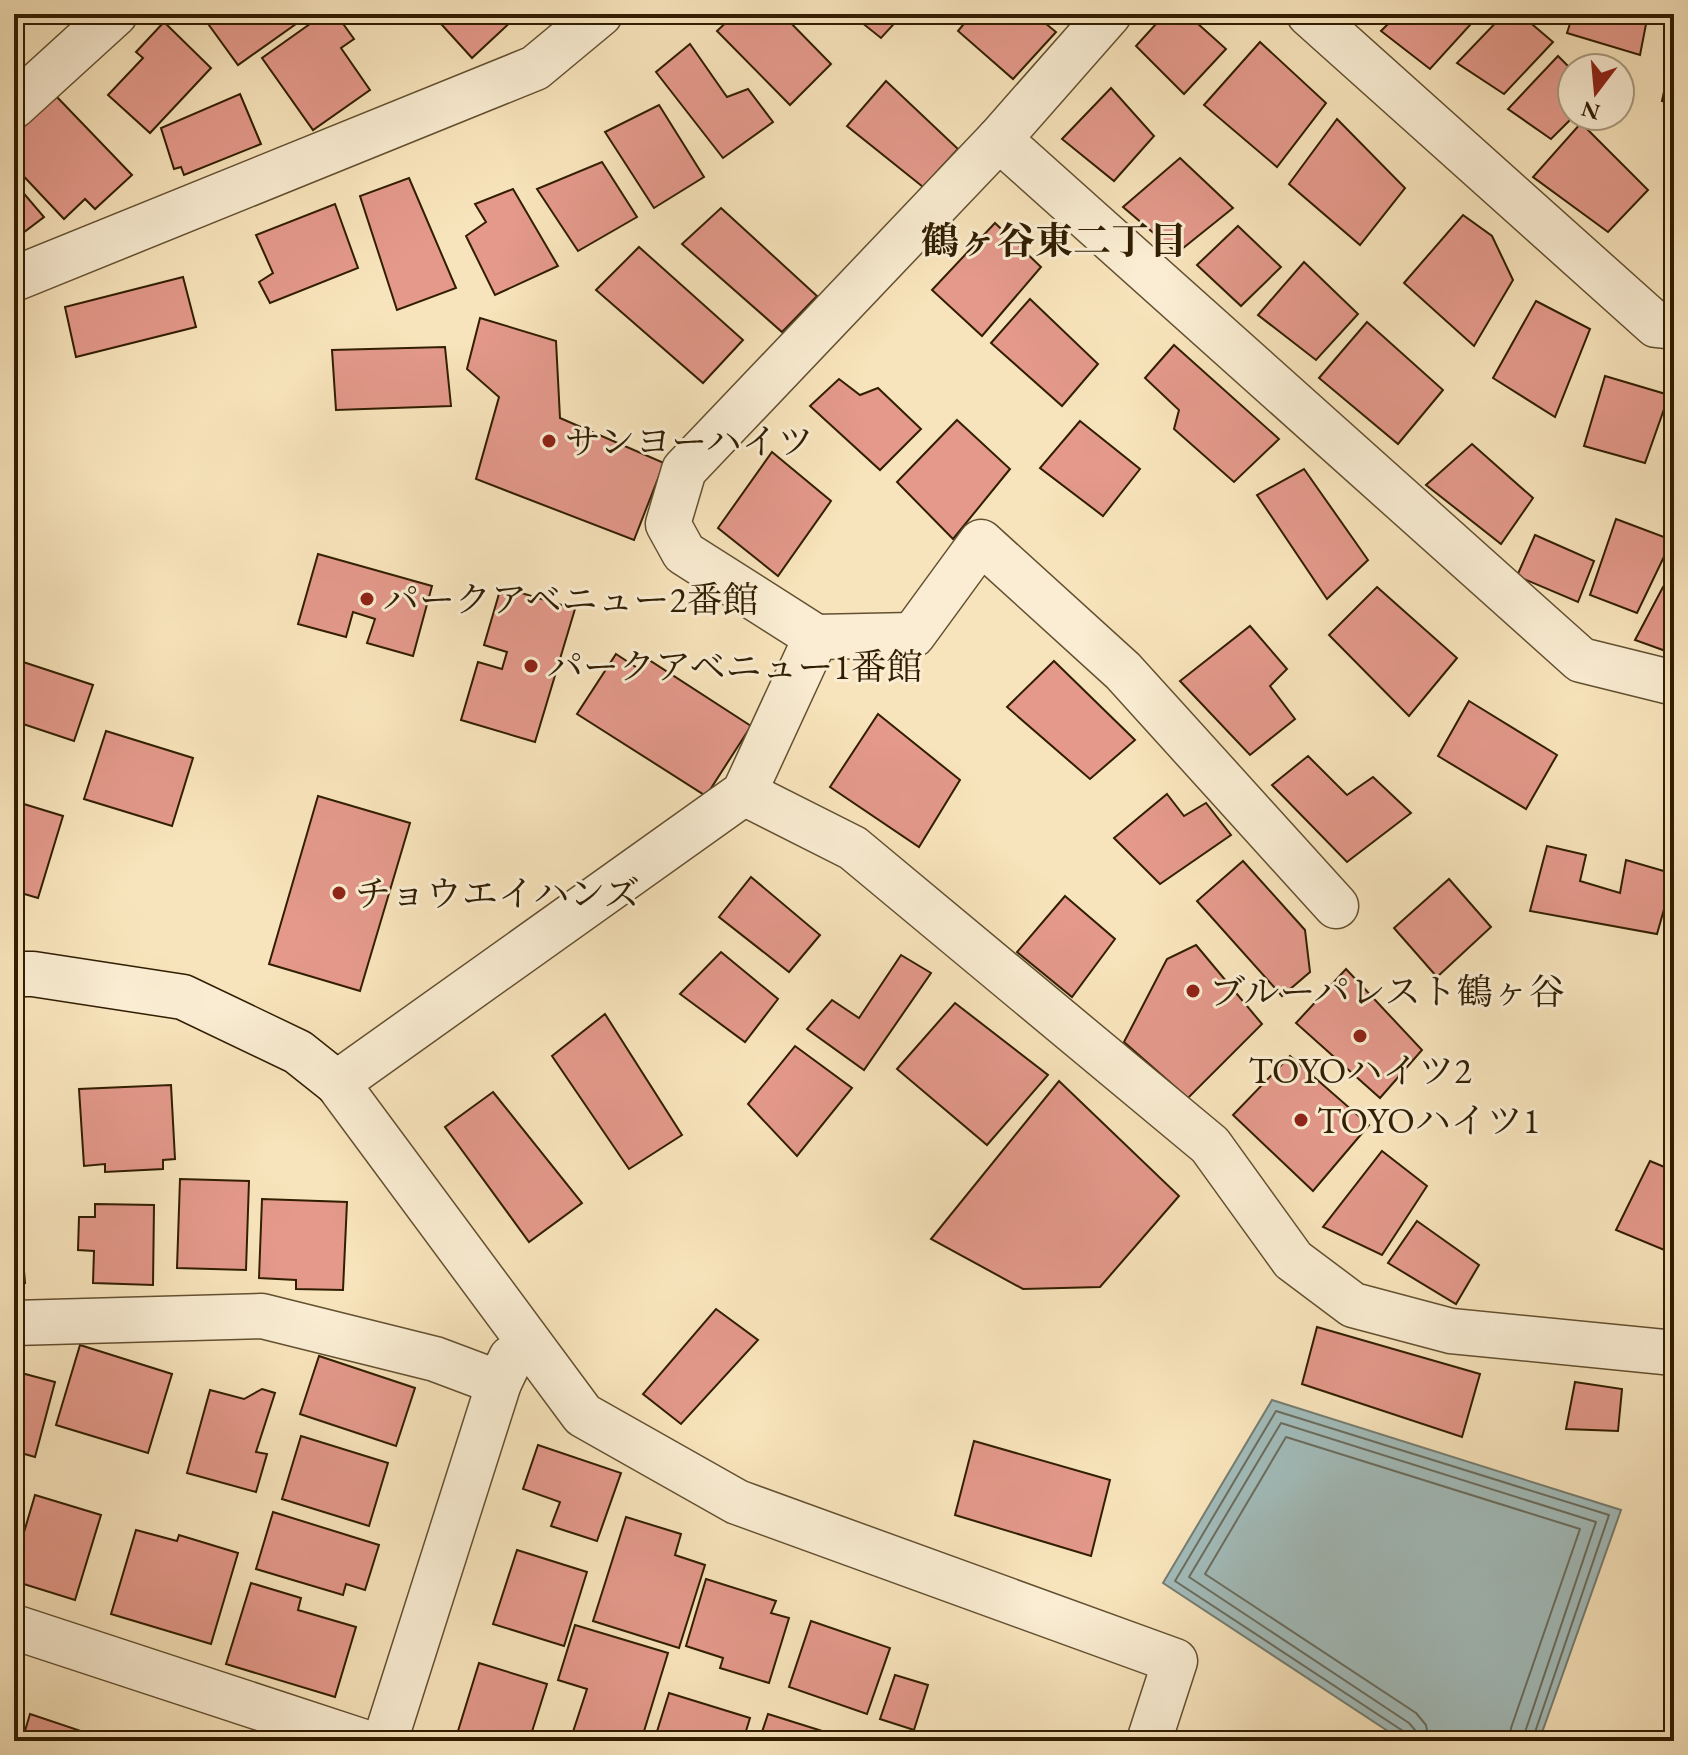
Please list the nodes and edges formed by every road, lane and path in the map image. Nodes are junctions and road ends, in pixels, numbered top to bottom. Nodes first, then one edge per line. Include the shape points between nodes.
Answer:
1 (115, 14) edge
2 (600, 14) edge
3 (1109, 14) edge
4 (1309, 14) edge
5 (14, 106) edge
6 (999, 139) junction
7 (14, 279) edge
8 (1674, 327) edge
9 (816, 637) junction
10 (1674, 683) edge
11 (744, 793) junction
12 (1336, 906) dead end
13 (14, 974) edge
14 (337, 1083) junction
15 (14, 1323) edge
16 (522, 1334) junction
17 (1674, 1353) edge
18 (499, 1383) junction
19 (14, 1627) edge
20 (361, 1741) edge
21 (385, 1741) edge
22 (1149, 1741) edge

1 - 5 street
2 - 7 street via 535,68
3 - 6 street
4 - 8 street via 1656,325
6 - 9 street via 684,470 668,524 684,553
6 - 10 street via 1581,660
9 - 11 street
9 - 12 street via 913,635 981,542 1123,671
11 - 14 street
11 - 17 street via 853,848 1210,1145 1293,1260 1353,1305 1451,1331
13 - 14 street via 183,997 298,1052
14 - 16 street
15 - 18 street via 262,1316 435,1359
16 - 18 street
16 - 22 street via 583,1415 737,1502 1175,1661
18 - 21 street
19 - 20 street

